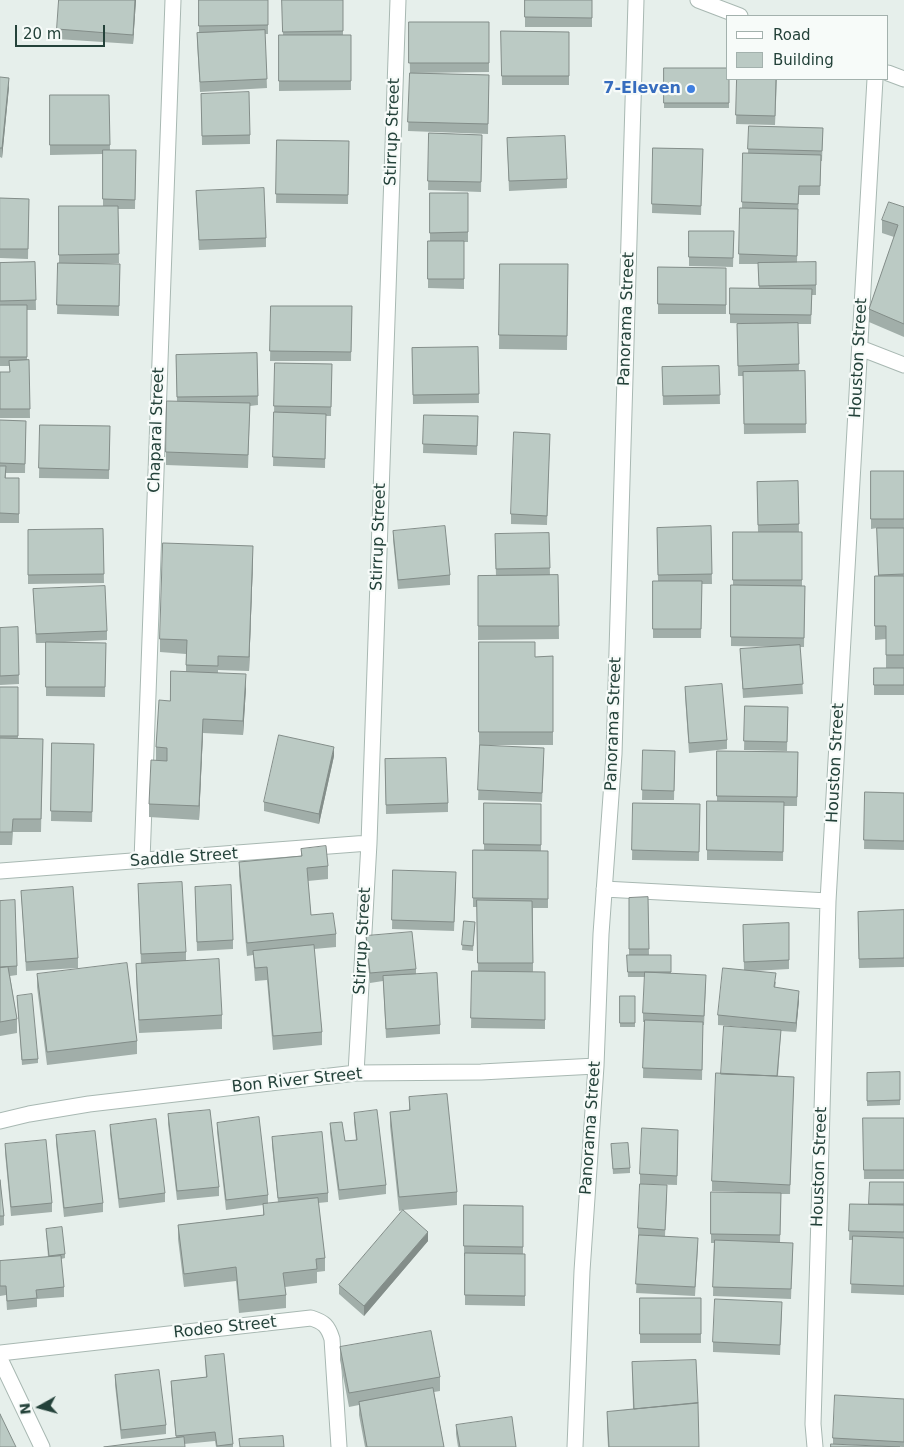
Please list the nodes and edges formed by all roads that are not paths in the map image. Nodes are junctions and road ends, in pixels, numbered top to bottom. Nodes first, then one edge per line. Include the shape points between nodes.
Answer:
1 (173, 0) edge
2 (398, 0) edge
3 (636, 0) edge
4 (698, 0) edge
5 (737, 15) edge
6 (889, 73) edge
7 (875, 80) edge
8 (904, 80) edge
9 (860, 348) junction
10 (904, 365) edge
11 (369, 843) junction
12 (142, 861) junction
13 (0, 871) edge
14 (604, 889) junction
15 (828, 901) junction
16 (596, 1066) junction
17 (356, 1073) junction
18 (0, 1121) edge
19 (0, 1353) edge
20 (0, 1359) edge
21 (42, 1447) edge
22 (339, 1447) edge
23 (575, 1447) edge
24 (815, 1447) edge

1 - 12 street, Chaparal Street
2 - 11 street, Stirrup Street
3 - 14 street, Panorama Street via 614,744
4 - 5 street
6 - 8 street
7 - 9 street, Houston Street
9 - 10 street
9 - 15 street, Houston Street
11 - 12 street, Saddle Street
11 - 17 street, Stirrup Street
12 - 13 street, Saddle Street
14 - 15 street
14 - 16 street, Panorama Street
15 - 24 street, Houston Street via 813,1424
16 - 17 street, Bon River Street via 481,1072
16 - 23 street, Panorama Street via 582,1271
17 - 18 street, Bon River Street via 89,1104
19 - 22 street, Rodeo Street via 311,1318 323,1321 332,1338
20 - 21 street

